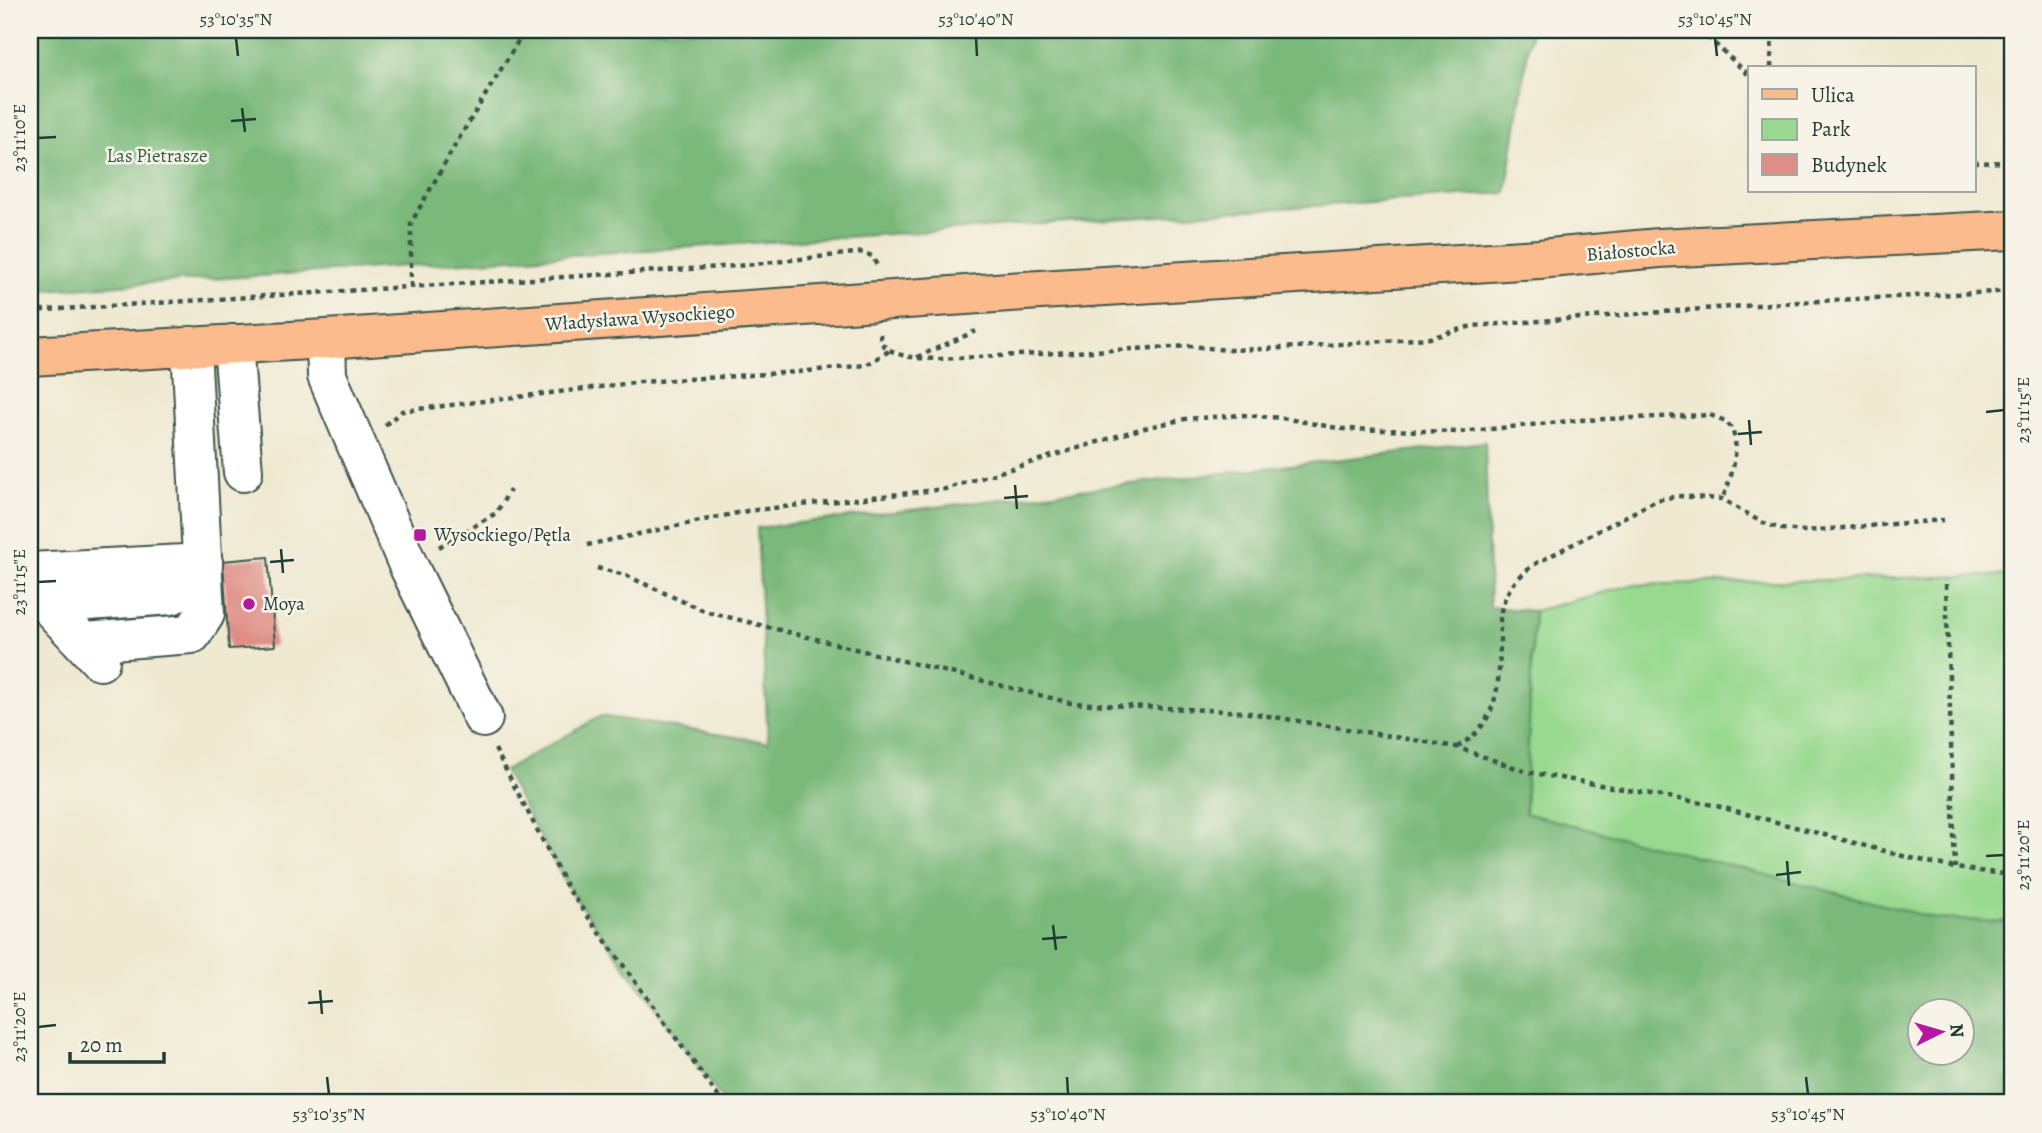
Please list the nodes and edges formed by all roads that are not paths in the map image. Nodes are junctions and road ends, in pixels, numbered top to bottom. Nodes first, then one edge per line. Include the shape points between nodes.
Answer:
1 (2012, 230) edge
2 (1249, 278) joint
3 (326, 339) junction
4 (233, 344) junction
5 (191, 346) junction
6 (30, 356) edge
7 (243, 472) dead end
8 (202, 563) junction
9 (30, 572) edge
10 (30, 578) edge
11 (30, 586) edge
12 (483, 718) road end

1 - 2 main road, Białostocka via 1659,248
2 - 3 main road, Władysława Wysockiego
3 - 4 main road, Władysława Wysockiego
3 - 12 lane via 327,376 408,565
4 - 5 main road, Władysława Wysockiego
4 - 7 lane
5 - 6 main road, Władysława Wysockiego
5 - 8 lane
8 - 9 lane
8 - 10 lane via 192,583 171,595 88,601
8 - 11 lane via 205,614 172,660 104,666

